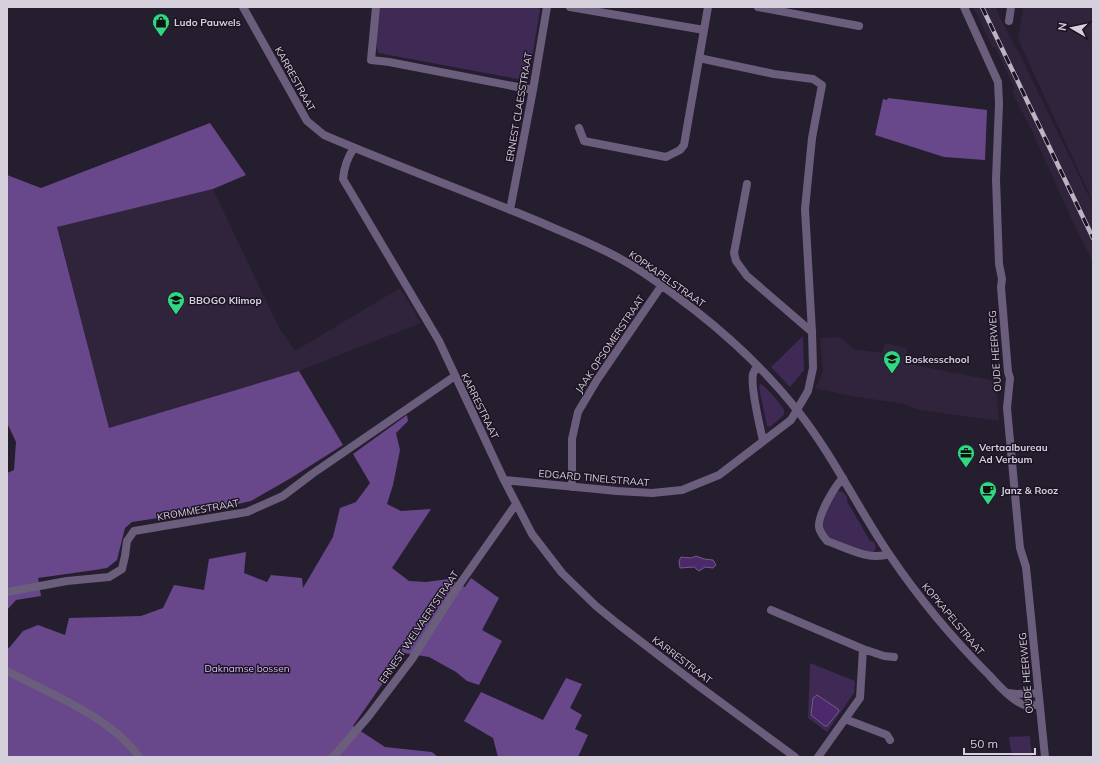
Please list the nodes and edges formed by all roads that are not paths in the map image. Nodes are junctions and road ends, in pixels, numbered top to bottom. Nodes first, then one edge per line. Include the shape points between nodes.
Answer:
1 (243, 7) edge
2 (376, 7) edge
3 (547, 7) edge
4 (570, 7) edge
5 (708, 7) edge
6 (758, 7) edge
7 (964, 7) edge
8 (1011, 7) edge
9 (1009, 21) dead end
10 (860, 26) dead end
11 (704, 30) junction
12 (699, 58) junction
13 (533, 90) junction
14 (579, 128) dead end
15 (354, 148) junction
16 (747, 184) dead end
17 (510, 210) junction
18 (662, 285) junction
19 (812, 332) junction
20 (758, 366) junction
21 (455, 376) junction
22 (798, 410) junction
23 (763, 441) junction
24 (843, 478) junction
25 (504, 480) junction
26 (572, 487) junction
27 (516, 504) junction
28 (889, 554) junction
29 (7, 592) edge
30 (771, 610) dead end
31 (862, 649) junction
32 (894, 657) dead end
33 (7, 671) edge
34 (1038, 692) junction
35 (1007, 693) junction
36 (1039, 704) junction
37 (845, 719) junction
38 (890, 740) dead end
39 (139, 757) edge
40 (333, 757) edge
41 (795, 757) edge
42 (818, 757) edge
43 (1045, 757) edge

1 - 15 street, KARRESTRAAT via 307,122 324,135
2 - 13 street via 371,60
3 - 13 street, ERNEST CLAESSTRAAT
4 - 11 street
5 - 11 street
6 - 10 street
7 - 34 street, OUDE HEERWEG via 998,82 1000,96 996,219 1010,378 1007,408 1020,548 1026,566
8 - 9 street
11 - 12 street
12 - 14 street via 684,145 680,150 666,157 584,140
12 - 19 street, EDGARD TINELSTRAAT via 774,74 812,79 822,85 812,138 804,209
13 - 17 street, ERNEST CLAESSTRAAT
15 - 17 street, KOPKAPELSTRAAT
15 - 21 street, KARRESTRAAT via 344,168 343,179 439,341
16 - 19 street via 734,253 736,261 747,276
17 - 18 street, KOPKAPELSTRAAT via 610,253
18 - 20 street, KOPKAPELSTRAAT via 726,335
18 - 26 street, JAAK OPSOMERSTRAAT via 578,412 572,439
19 - 22 street, EDGARD TINELSTRAAT via 811,380
20 - 22 street, KOPKAPELSTRAAT
20 - 23 street via 753,374 753,381
21 - 25 street, KARRESTRAAT
21 - 29 street, KROMMESTRAAT via 282,496 247,512 134,531 127,541 122,569 109,577 67,581
22 - 23 street, EDGARD TINELSTRAAT via 791,420
22 - 24 street, KOPKAPELSTRAAT
23 - 26 street, EDGARD TINELSTRAAT via 719,475 682,490 635,492
24 - 28 street, KOPKAPELSTRAAT
24 - 28 street via 833,490 820,520 819,528 822,535 827,541 872,557
25 - 26 street, EDGARD TINELSTRAAT
25 - 27 street, KARRESTRAAT
27 - 40 street, ERNEST WELVAERTSTRAAT via 412,659 368,717
27 - 41 street, KARRESTRAAT via 540,545 562,573 596,606
28 - 35 street, KOPKAPELSTRAAT via 933,613
30 - 31 street
31 - 32 street
31 - 37 street via 860,698
33 - 39 street via 100,721 116,732
34 - 35 street
34 - 36 street, OUDE HEERWEG
35 - 36 street, KOPKAPELSTRAAT via 1025,705
36 - 43 street, OUDE HEERWEG
37 - 38 street via 887,735
37 - 42 street

